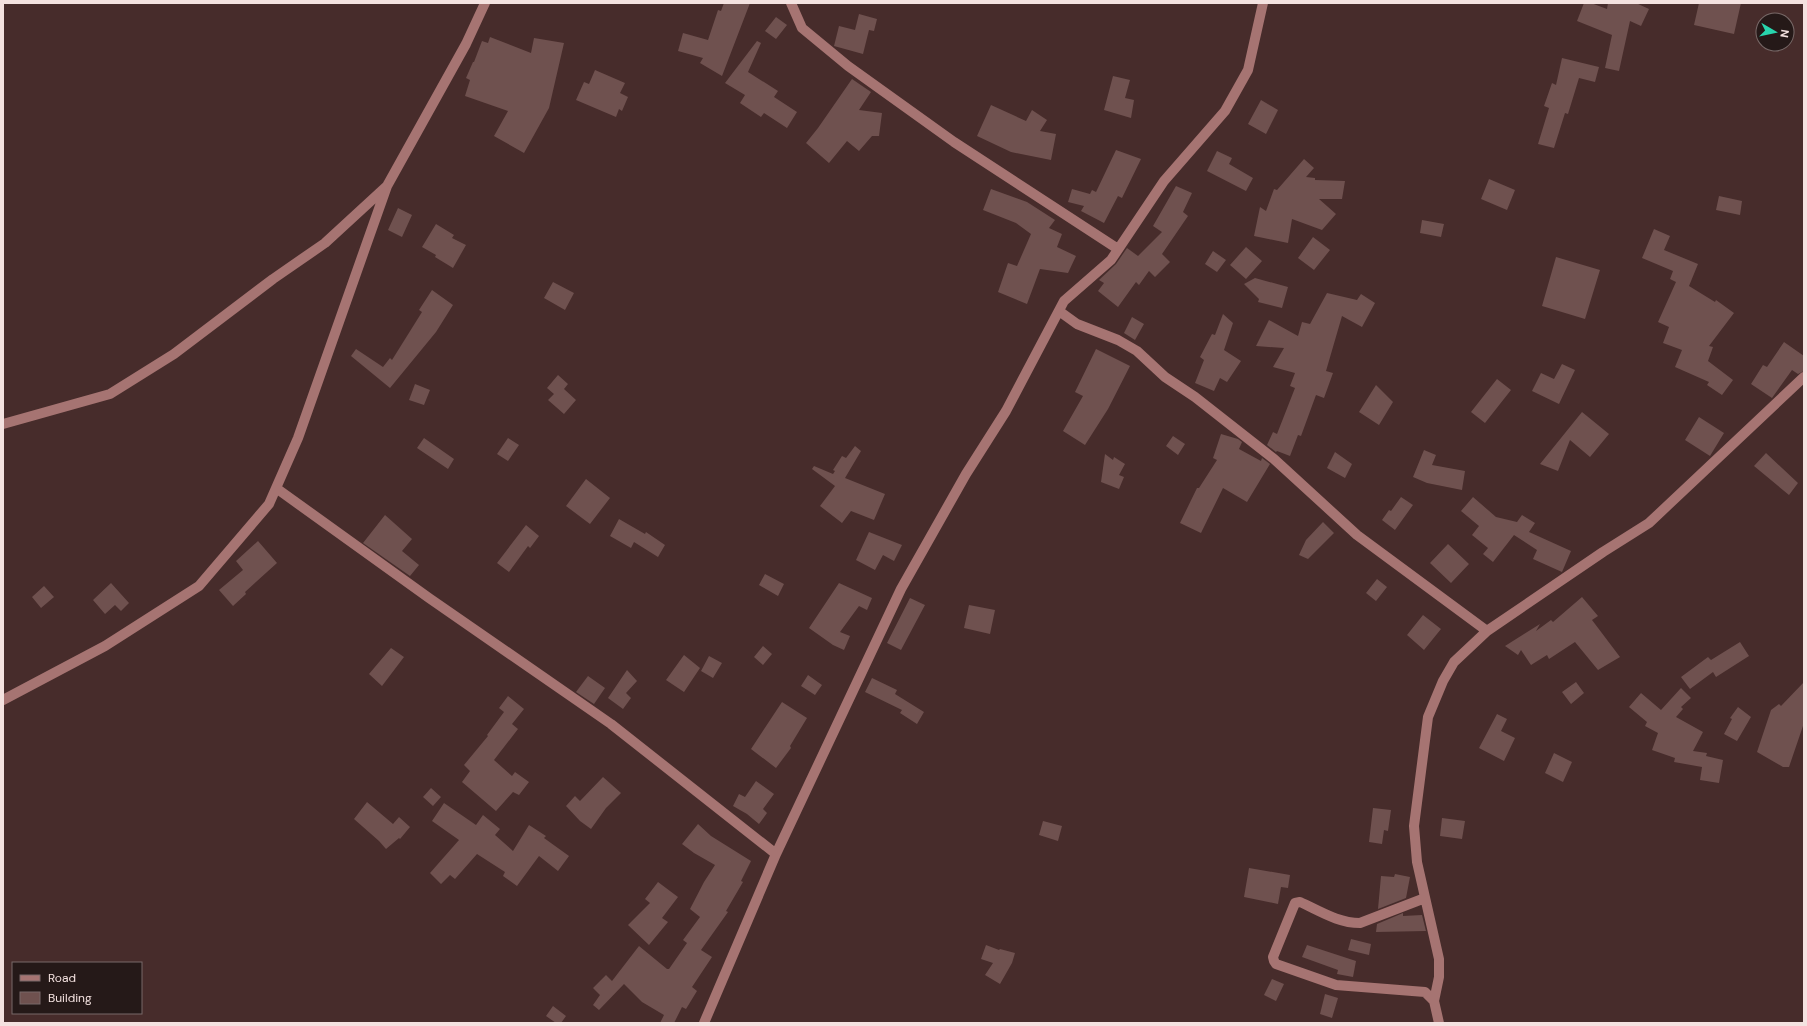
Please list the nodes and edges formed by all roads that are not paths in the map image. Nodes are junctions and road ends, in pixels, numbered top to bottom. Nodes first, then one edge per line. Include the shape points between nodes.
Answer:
1 (485, 3) edge
2 (791, 3) edge
3 (1263, 3) edge
4 (387, 186) junction
5 (1118, 248) junction
6 (1058, 311) junction
7 (1804, 377) edge
8 (3, 424) edge
9 (276, 488) junction
10 (1487, 631) junction
11 (3, 700) edge
12 (776, 854) junction
13 (1425, 898) junction
14 (1434, 1001) junction
15 (704, 1023) edge
16 (1439, 1023) edge

1 - 4 street via 466,44
2 - 5 street via 802,28 848,66 954,142
3 - 5 street via 1248,70 1225,111 1164,181
4 - 8 street via 325,243 174,354 117,390
4 - 9 street via 298,438
5 - 6 street via 1111,260 1064,301
6 - 10 street via 1077,324 1118,340 1137,352 1165,377 1274,458 1357,535
6 - 12 street via 1006,411 966,474 901,589
7 - 10 street via 1649,523
9 - 11 street via 269,504 199,586 105,646
9 - 12 street via 611,724
10 - 13 street via 1454,662 1428,718 1414,826 1417,862
12 - 15 street
13 - 14 street via 1439,959 1439,977
13 - 14 street via 1360,923 1335,919 1300,902 1296,903 1273,957 1276,964 1336,985 1424,992
14 - 16 street

